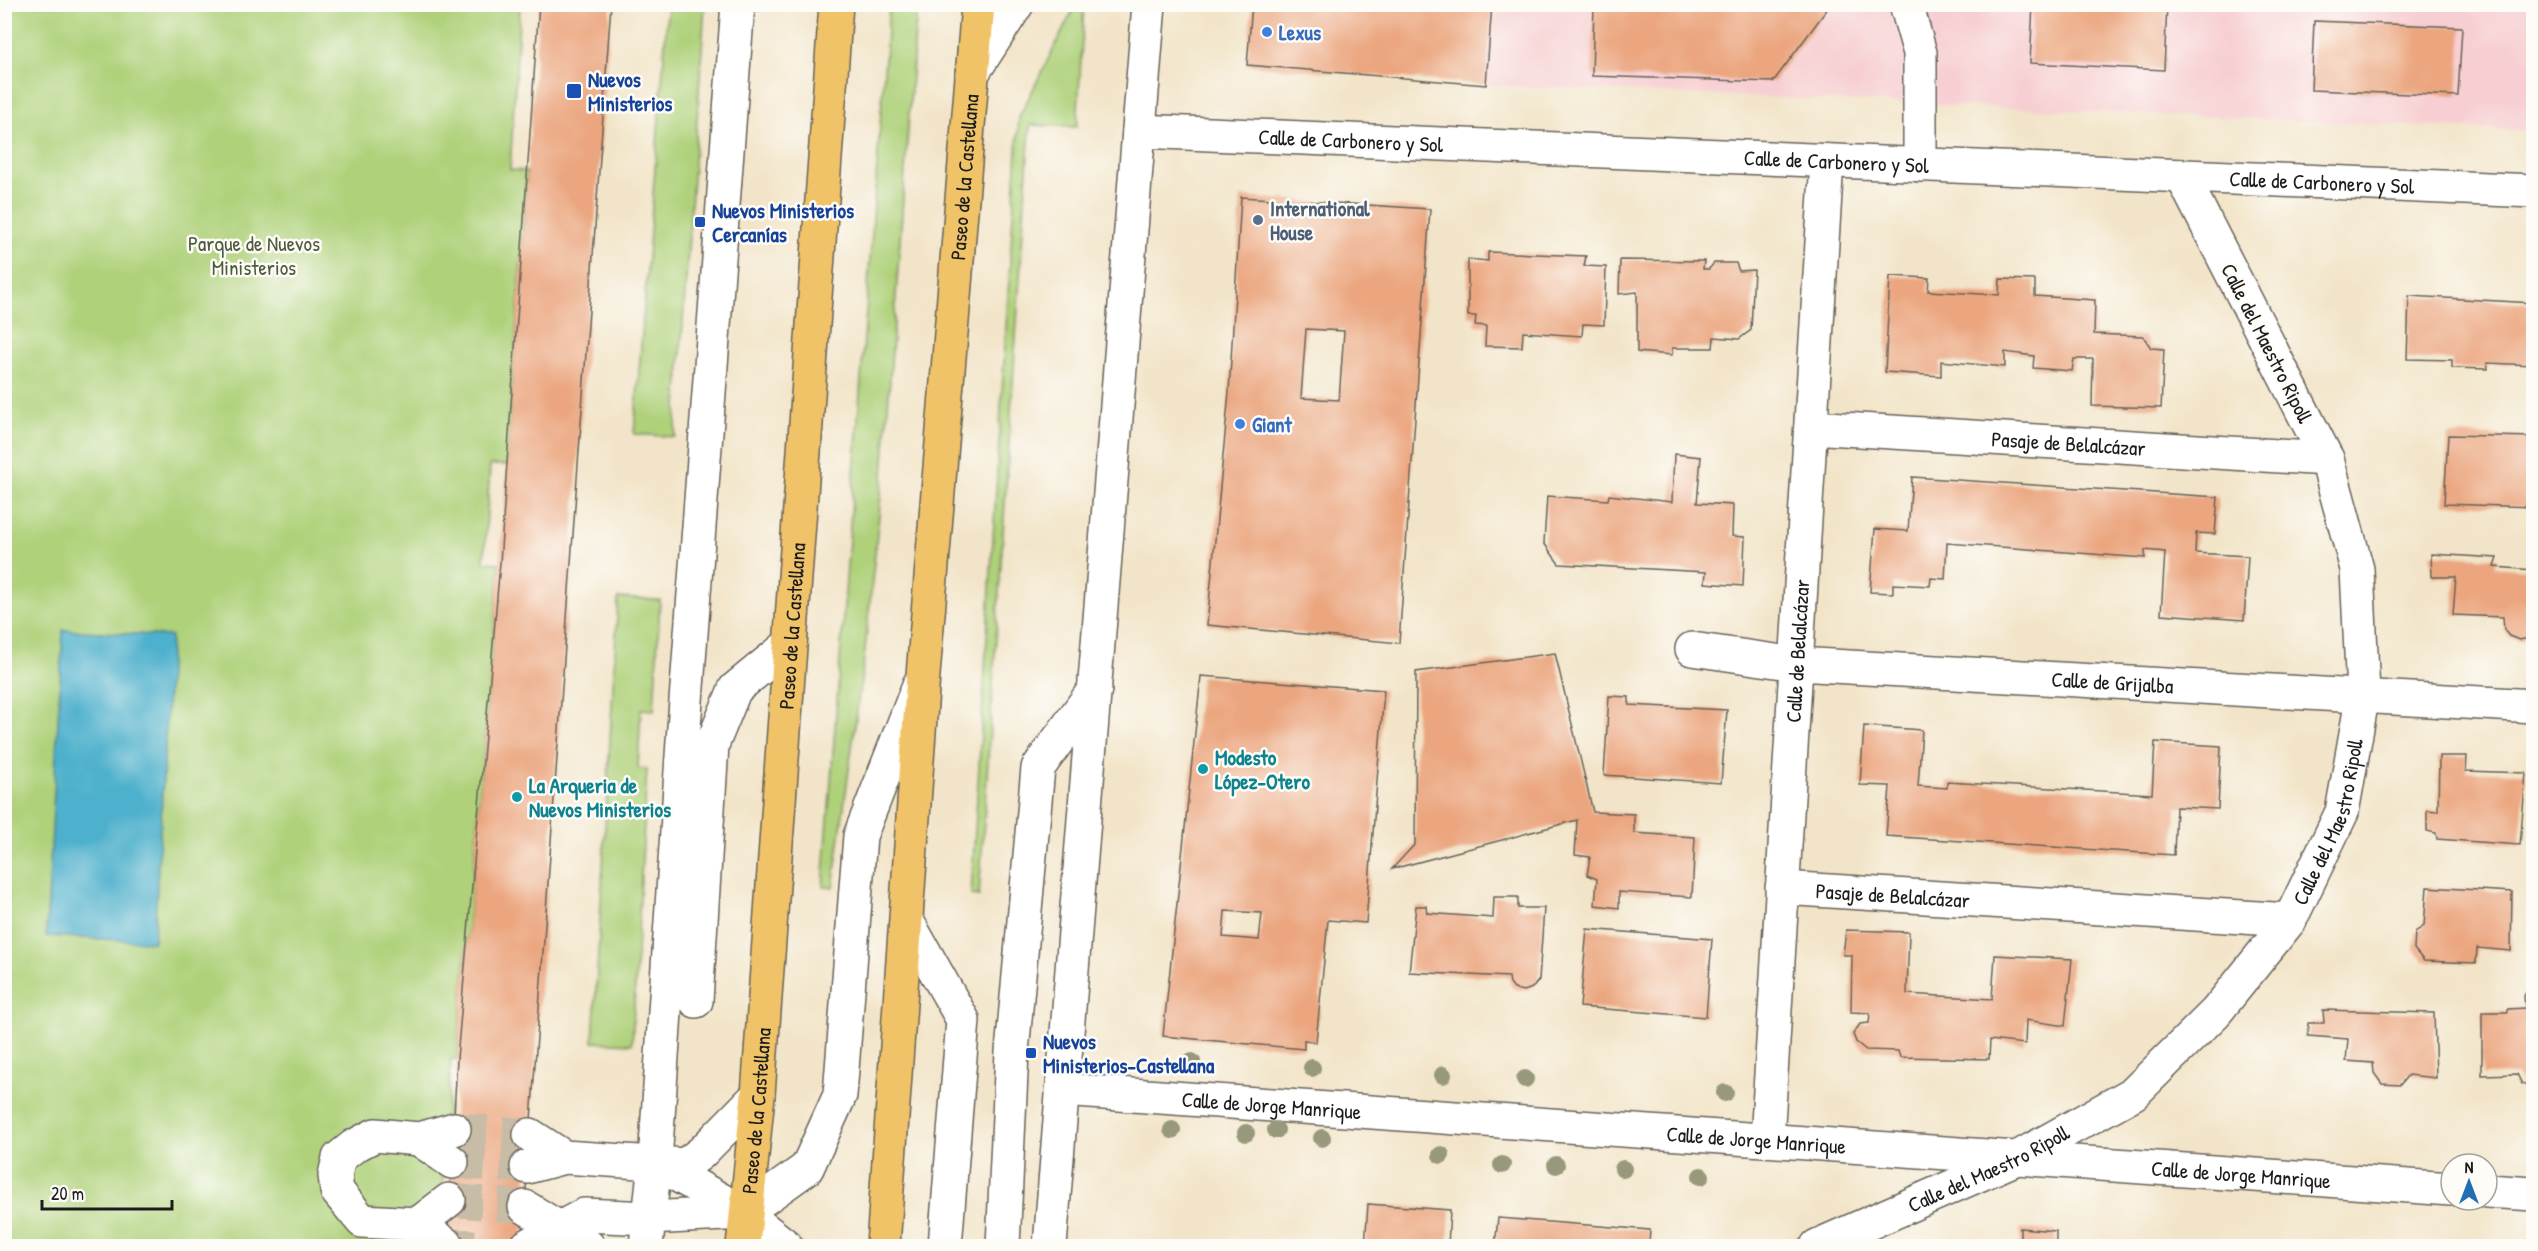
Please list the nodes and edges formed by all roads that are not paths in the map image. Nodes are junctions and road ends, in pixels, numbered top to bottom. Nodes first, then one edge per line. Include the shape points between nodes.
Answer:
1 (738, 4) edge
2 (818, 4) edge
3 (836, 4) edge
4 (978, 4) edge
5 (1017, 4) edge
6 (1149, 4) edge
7 (1906, 4) edge
8 (834, 40) junction
9 (972, 75) junction
10 (1139, 131) junction
11 (1827, 161) junction
12 (1920, 165) junction
13 (2182, 176) junction
14 (2534, 191) edge
15 (1811, 427) junction
16 (2326, 459) junction
17 (790, 644) junction
18 (1692, 649) dead end
19 (1797, 664) junction
20 (923, 675) junction
21 (1095, 689) junction
22 (2363, 694) junction
23 (2534, 706) edge
24 (1782, 888) junction
25 (2290, 920) junction
26 (907, 921) junction
27 (696, 1001) dead end
28 (1062, 1090) junction
29 (758, 1095) junction
30 (454, 1129) tunnel mouth
31 (530, 1135) tunnel mouth
32 (419, 1139) junction
33 (1767, 1140) junction
34 (564, 1157) junction
35 (2018, 1158) junction
36 (452, 1162) tunnel mouth
37 (655, 1162) junction
38 (527, 1167) tunnel mouth
39 (2439, 1188) edge
40 (2499, 1192) edge
41 (2534, 1194) edge
42 (449, 1200) tunnel mouth
43 (525, 1208) tunnel mouth
44 (744, 1213) junction
45 (418, 1224) junction
46 (560, 1228) junction
47 (648, 1232) edge
48 (447, 1245) dead end
49 (527, 1246) edge
50 (588, 1246) edge
51 (742, 1246) edge
52 (786, 1246) edge
53 (883, 1246) edge
54 (945, 1246) edge
55 (1003, 1246) edge
56 (1050, 1246) edge
57 (1816, 1246) edge

1 - 37 street
2 - 8 street
3 - 8 highway, Paseo de la Castellana
4 - 9 highway, Paseo de la Castellana
5 - 9 street, Paseo de la Castellana
6 - 10 street
7 - 12 street via 1920,53
8 - 17 highway, Paseo de la Castellana
9 - 20 highway, Paseo de la Castellana
10 - 11 street, Calle de Carbonero y Sol
10 - 21 street
11 - 12 street, Calle de Carbonero y Sol
11 - 15 street, Calle de Belalcázar
12 - 13 street, Calle de Carbonero y Sol
13 - 14 street, Calle de Carbonero y Sol
13 - 16 street, Calle del Maestro Ripoll
15 - 16 street, Pasaje de Belalcázar
15 - 19 street, Calle de Belalcázar
16 - 22 street, Calle del Maestro Ripoll via 2356,569
17 - 27 street via 735,689 712,745
17 - 29 highway, Paseo de la Castellana
18 - 19 street, Calle de Grijalba
19 - 22 street, Calle de Grijalba
19 - 24 street, Calle de Belalcázar
20 - 26 highway, Paseo de la Castellana
20 - 44 street via 860,836 840,1095 807,1168
21 - 28 street
21 - 55 street via 1038,768 1012,1052
22 - 23 street, Calle de Grijalba
22 - 25 street, Calle del Maestro Ripoll via 2342,812
24 - 25 street, Pasaje de Belalcázar
24 - 33 street, Calle de Belalcázar
25 - 35 street, Calle del Maestro Ripoll via 2216,1012 2134,1093
26 - 53 highway, Paseo de la Castellana
26 - 54 street via 963,1020
28 - 33 street, Calle de Jorge Manrique
28 - 56 street
29 - 37 street via 685,1165
29 - 44 highway, Paseo de la Castellana
30 - 32 street
31 - 34 street
32 - 36 street
32 - 45 street via 375,1136 339,1158 335,1175 337,1191 362,1221
33 - 35 street, Calle de Jorge Manrique
34 - 37 street
34 - 38 street
35 - 39 street, Calle de Jorge Manrique
35 - 57 street, Calle del Maestro Ripoll
37 - 44 street
37 - 47 street
40 - 41 street
42 - 45 street
43 - 46 street
44 - 47 street
44 - 51 highway, Paseo de la Castellana
44 - 52 street
45 - 48 street
46 - 47 street via 584,1215
46 - 49 street
46 - 50 street

